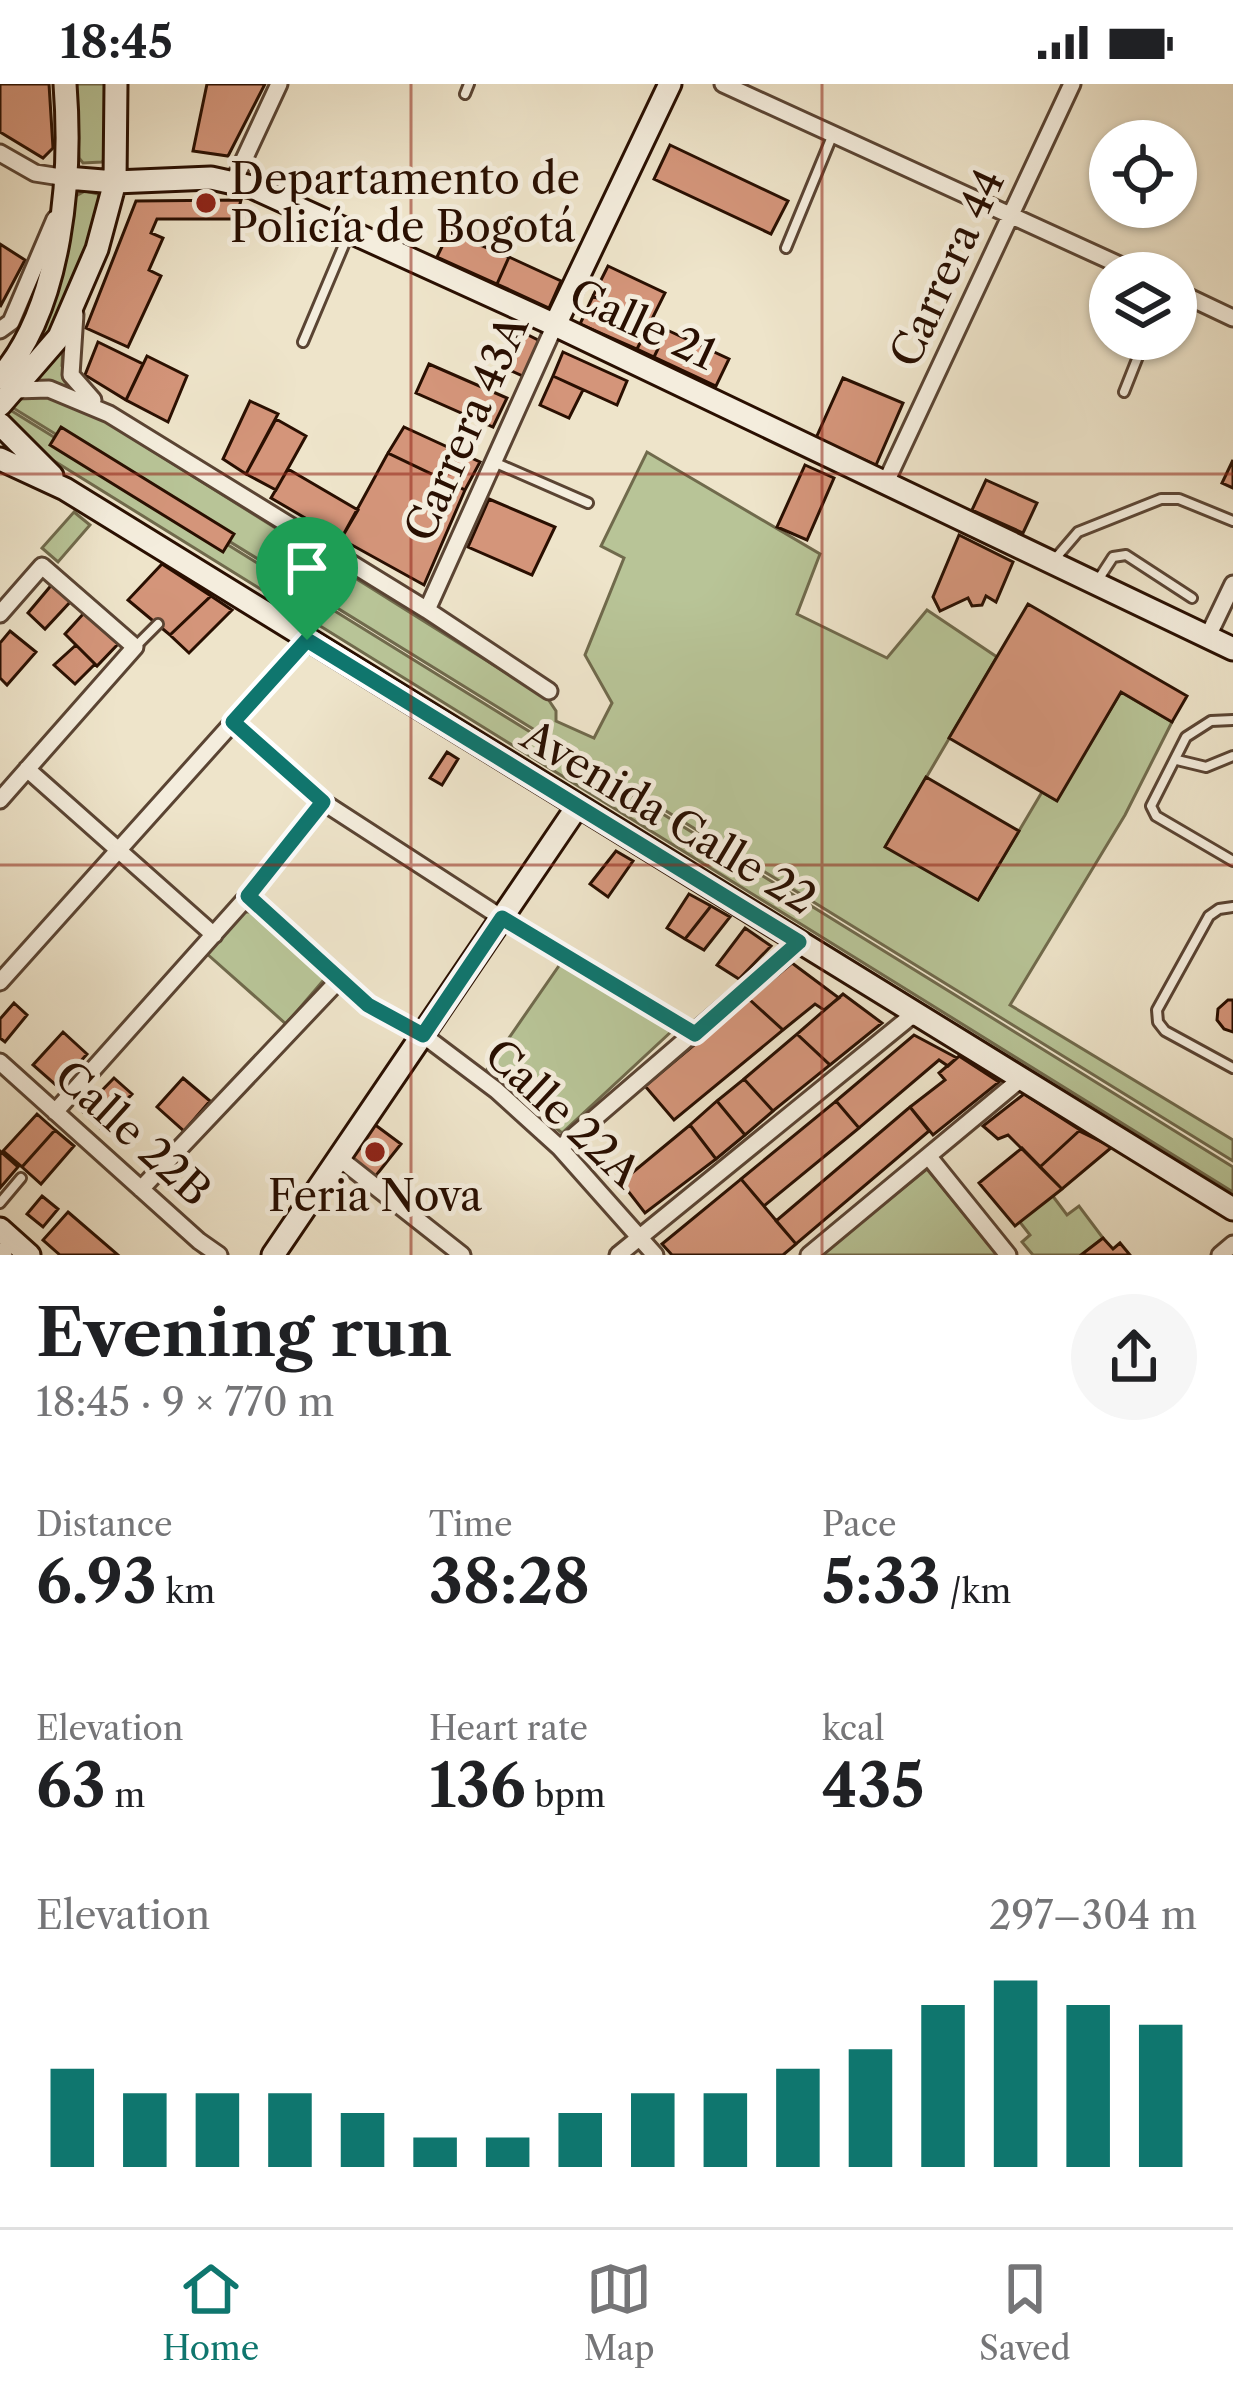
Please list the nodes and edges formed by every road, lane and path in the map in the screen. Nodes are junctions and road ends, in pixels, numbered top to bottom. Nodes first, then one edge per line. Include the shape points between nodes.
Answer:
1 (64, 84) edge
2 (116, 84) edge
3 (279, 84) edge
4 (670, 84) edge
5 (723, 84) edge
6 (1072, 84) edge
7 (833, 134) junction
8 (0, 153) edge
9 (234, 181) junction
10 (115, 182) junction
11 (66, 186) junction
12 (1011, 214) junction
13 (349, 232) junction
14 (786, 248) dead end
15 (1092, 252) edge
16 (79, 292) junction
17 (1197, 301) edge
18 (1233, 318) edge
19 (555, 325) junction
20 (0, 330) edge
21 (303, 342) dead end
22 (1137, 360) edge
23 (4, 381) edge
24 (1124, 392) dead end
25 (109, 414) junction
26 (0, 424) edge
27 (0, 459) edge
28 (493, 462) junction
29 (886, 482) junction
30 (65, 489) junction
31 (588, 503) dead end
32 (1233, 521) edge
33 (1053, 561) junction
34 (1097, 581) junction
35 (1233, 584) edge
36 (1192, 598) dead end
37 (427, 610) junction
38 (0, 614) edge
39 (158, 624) dead end
40 (1209, 634) junction
41 (307, 640) junction
42 (135, 647) junction
43 (1233, 649) edge
44 (549, 691) dead end
45 (1233, 720) edge
46 (233, 722) junction
47 (1233, 756) edge
48 (1177, 760) junction
49 (27, 769) junction
50 (0, 800) edge
51 (323, 802) junction
52 (577, 807) junction
53 (119, 850) junction
54 (1233, 861) edge
55 (248, 896) junction
56 (1233, 907) edge
57 (502, 918) junction
58 (214, 935) junction
59 (799, 942) junction
60 (339, 980) junction
61 (0, 982) edge
62 (919, 1015) junction
63 (695, 1034) junction
64 (423, 1035) junction
65 (0, 1062) edge
66 (1233, 1068) edge
67 (1022, 1078) junction
68 (56, 1112) junction
69 (560, 1148) junction
70 (929, 1157) junction
71 (339, 1158) junction
72 (21, 1178) dead end
73 (141, 1189) junction
74 (0, 1203) edge
75 (1233, 1209) edge
76 (0, 1229) edge
77 (640, 1239) junction
78 (1233, 1244) edge
79 (29, 1255) edge
80 (219, 1255) edge
81 (273, 1255) edge
82 (462, 1255) edge
83 (618, 1255) edge
84 (655, 1255) edge
85 (809, 1255) edge
86 (1008, 1255) edge
87 (1220, 1255) edge

1 - 11 street
2 - 10 street
3 - 9 street
4 - 19 street, Carrera 43A
5 - 7 street
6 - 12 street, Carrera 44
7 - 12 street
7 - 14 lane
8 - 11 street, Calle 21
9 - 10 street, Calle 21
9 - 13 street, Calle 21
10 - 11 street, Calle 21
10 - 16 street
11 - 20 street via 20,303
11 - 23 street via 43,298
12 - 15 street
12 - 29 street, Carrera 44
13 - 19 street, Calle 21
13 - 21 lane
16 - 23 street via 59,337
16 - 25 street, Avenida Calle 22 via 71,375
17 - 18 street
19 - 28 street, Carrera 43A
19 - 29 street, Calle 21
22 - 24 lane
23 - 25 street, Avenida Calle 22
25 - 37 street, Avenida Calle 22
26 - 30 street, Avenida Calle 22
27 - 30 street, Avenida Calle 22
28 - 31 lane
28 - 37 street, Carrera 43A
29 - 33 street, Calle 21
30 - 41 street, Avenida Calle 22 via 222,595
32 - 33 lane via 1161,499 1078,532
33 - 34 street, Calle 21
34 - 36 lane via 1113,557 1126,555
34 - 40 street, Calle 21
35 - 40 street
37 - 44 street, Avenida Calle 22
38 - 42 street via 42,566
39 - 42 lane
40 - 43 street, Calle 21
41 - 46 street
41 - 52 street, Avenida Calle 22
42 - 49 street
45 - 48 lane via 1197,727
46 - 51 street
46 - 53 street
47 - 48 lane via 1206,767
48 - 54 lane via 1154,795 1153,812
49 - 50 street
49 - 53 street
51 - 55 street
51 - 57 street
52 - 57 street
52 - 59 street, Avenida Calle 22
53 - 58 street
53 - 61 street
55 - 58 street
55 - 60 street, Calle 22A
56 - 66 lane via 1209,916 1157,1010 1165,1031
57 - 63 street
57 - 64 street
58 - 68 street
59 - 62 street, Avenida Calle 22
59 - 63 street
60 - 64 street, Calle 22A
60 - 73 street
62 - 67 street, Avenida Calle 22
62 - 77 street via 874,1039
63 - 69 street
64 - 69 street, Calle 22A
64 - 71 street
65 - 68 street, Calle 22B
67 - 70 street
67 - 75 street, Avenida Calle 22
68 - 73 street, Calle 22B
69 - 77 street, Calle 22A
70 - 85 street
70 - 86 street
71 - 81 street
71 - 82 street
72 - 74 lane
73 - 80 street, Calle 22B
76 - 79 street
77 - 83 street
77 - 84 street, Calle 22A
78 - 87 street

